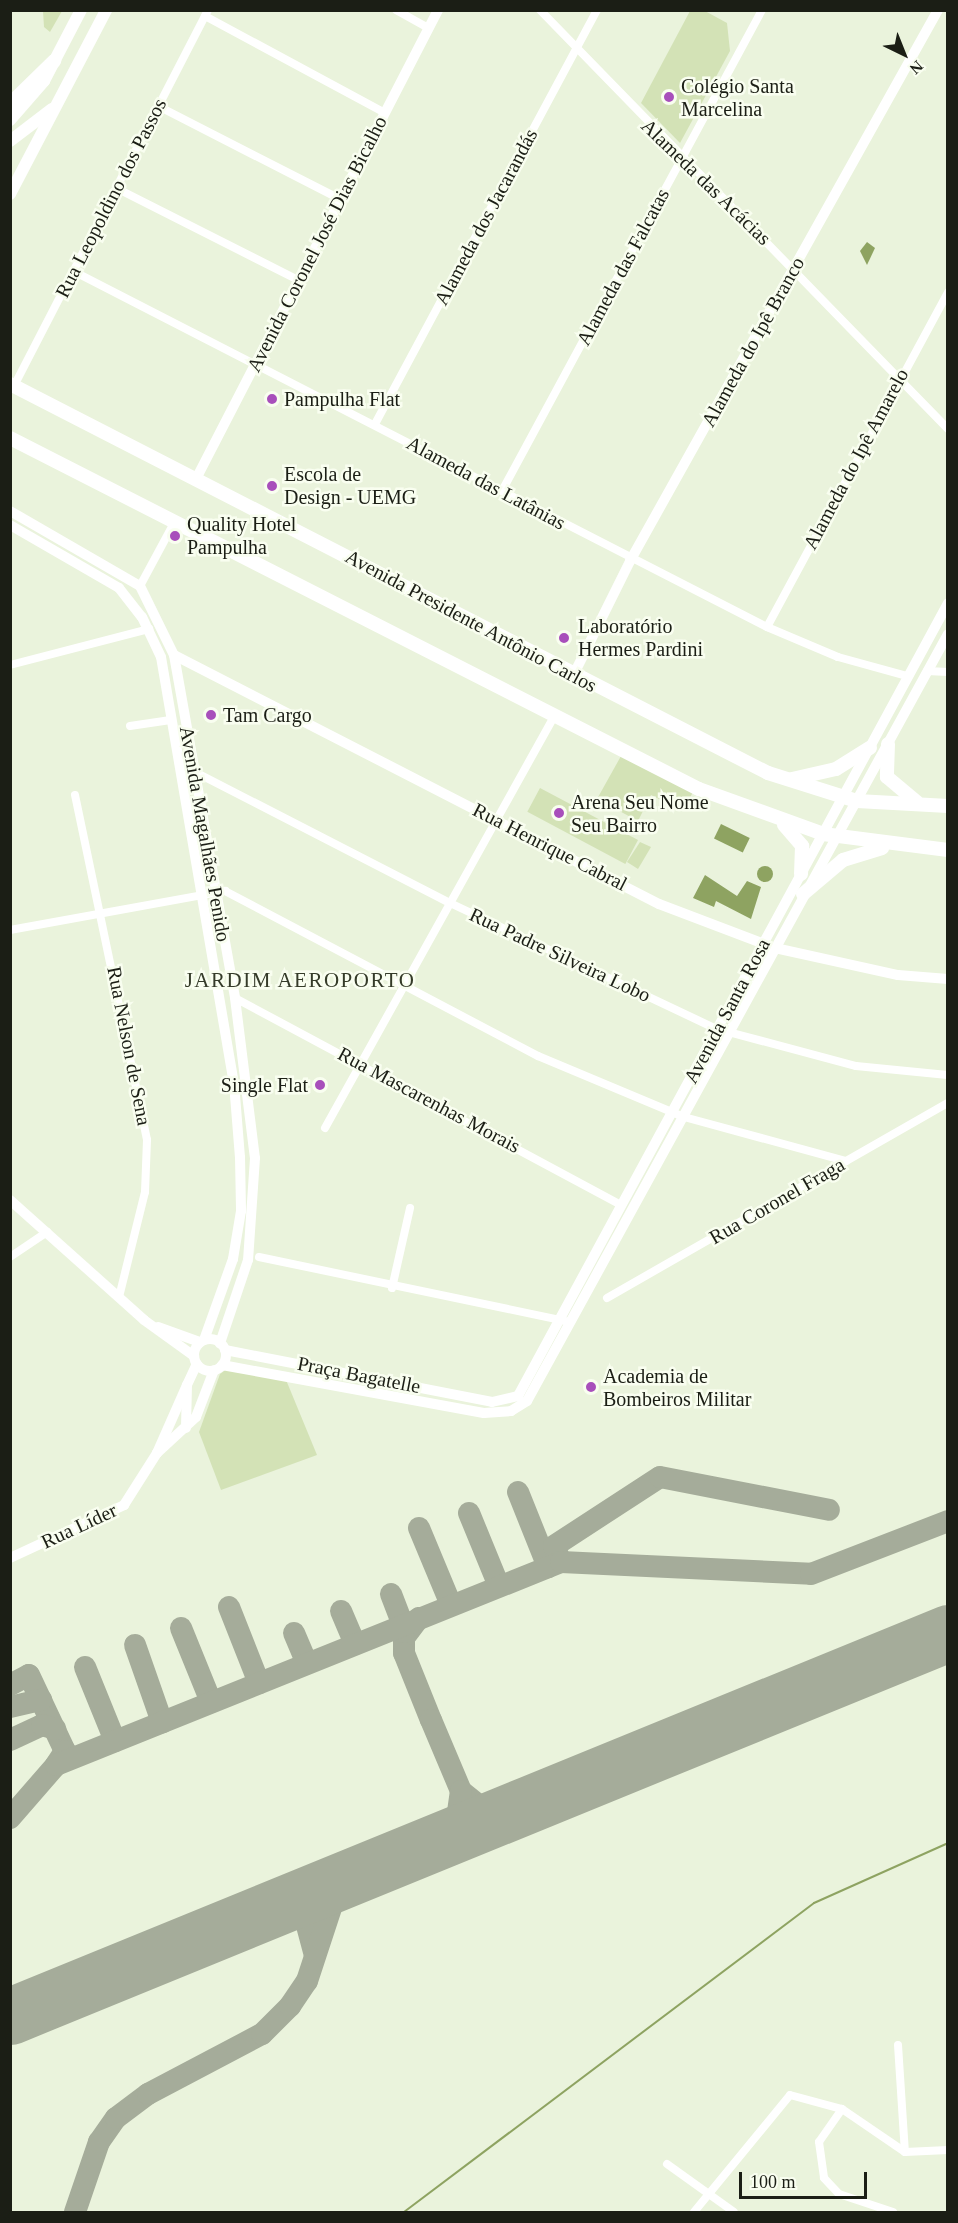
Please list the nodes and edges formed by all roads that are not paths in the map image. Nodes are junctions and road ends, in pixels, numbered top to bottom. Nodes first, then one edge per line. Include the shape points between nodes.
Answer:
1 (81, 10) edge
2 (106, 10) edge
3 (396, 10) edge
4 (438, 10) edge
5 (540, 10) edge
6 (597, 10) edge
7 (762, 10) edge
8 (938, 10) edge
9 (207, 13) edge
10 (429, 28) junction
11 (577, 48) junction
12 (54, 61) junction
13 (63, 93) junction
14 (10, 104) edge
15 (158, 106) junction
16 (385, 113) junction
17 (10, 120) edge
18 (10, 141) edge
19 (681, 160) junction
20 (116, 188) junction
21 (10, 194) edge
22 (340, 199) junction
23 (795, 268) junction
24 (73, 271) junction
25 (298, 280) junction
26 (948, 292) edge
27 (255, 365) junction
28 (898, 379) junction
29 (12, 385) edge
30 (375, 424) junction
31 (948, 429) edge
32 (10, 438) edge
33 (197, 477) junction
34 (502, 491) junction
35 (10, 511) edge
36 (176, 521) junction
37 (10, 525) edge
38 (630, 561) junction
39 (140, 586) junction
40 (948, 603) edge
41 (767, 627) junction
42 (149, 629) junction
43 (948, 634) edge
44 (174, 654) junction
45 (10, 665) edge
46 (927, 671) junction
47 (948, 672) edge
48 (573, 676) junction
49 (907, 676) junction
50 (555, 715) junction
51 (171, 720) junction
52 (130, 726) dead end
53 (888, 744) junction
54 (870, 748) junction
55 (193, 771) junction
56 (784, 779) junction
57 (75, 795) dead end
58 (850, 799) junction
59 (921, 804) junction
60 (948, 806) edge
61 (496, 819) junction
62 (778, 820) junction
63 (829, 836) junction
64 (898, 846) junction
65 (948, 850) edge
66 (801, 874) junction
67 (215, 890) junction
68 (803, 894) junction
69 (198, 895) junction
70 (450, 903) junction
71 (103, 914) junction
72 (10, 930) edge
73 (762, 945) junction
74 (775, 948) junction
75 (948, 979) edge
76 (405, 983) junction
77 (235, 998) junction
78 (717, 1029) junction
79 (730, 1034) junction
80 (361, 1062) junction
81 (948, 1075) edge
82 (948, 1103) edge
83 (673, 1112) junction
84 (684, 1117) junction
85 (325, 1128) dead end
86 (846, 1161) junction
87 (12, 1204) edge
88 (621, 1205) junction
89 (410, 1209) dead end
90 (46, 1232) junction
91 (10, 1257) edge
92 (260, 1257) dead end
93 (392, 1288) junction
94 (119, 1298) junction
95 (607, 1298) dead end
96 (144, 1320) junction
97 (557, 1320) junction
98 (569, 1322) junction
99 (202, 1341) junction
100 (223, 1347) junction
101 (195, 1360) junction
102 (218, 1368) junction
103 (187, 1385) junction
104 (492, 1402) joint
105 (484, 1413) joint
106 (186, 1428) junction
107 (157, 1453) junction
108 (10, 1558) edge
109 (898, 2045) dead end
110 (842, 2109) junction
111 (948, 2150) edge
112 (905, 2152) junction
113 (666, 2164) dead end
114 (709, 2193) junction
115 (694, 2212) edge
116 (734, 2212) edge
117 (893, 2212) edge

1 - 12 main road
2 - 13 main road
3 - 10 street
4 - 10 street, Avenida Coronel José Dias Bicalho
5 - 11 street, Alameda das Acácias
6 - 11 street, Alameda dos Jacarandás
7 - 19 street, Alameda das Falcatas
8 - 23 street, Alameda do Ipê Branco
9 - 15 street, Rua Leopoldino dos Passos
9 - 16 street
10 - 16 street, Avenida Coronel José Dias Bicalho
11 - 19 street, Alameda das Acácias
11 - 30 street, Alameda dos Jacarandás
12 - 14 highway
12 - 17 main road
13 - 18 main road via 48,113
13 - 21 main road
15 - 20 street, Rua Leopoldino dos Passos
15 - 22 street
16 - 22 street, Avenida Coronel José Dias Bicalho
19 - 23 street, Alameda das Acácias
19 - 34 street, Alameda das Falcatas
20 - 24 street, Rua Leopoldino dos Passos
20 - 25 street
22 - 25 street, Avenida Coronel José Dias Bicalho
23 - 28 street, Alameda das Acácias
23 - 38 street, Alameda do Ipê Branco
24 - 27 street, Alameda das Latânias
24 - 29 street, Rua Leopoldino dos Passos
25 - 27 street, Avenida Coronel José Dias Bicalho
26 - 28 street, Alameda do Ipê Amarelo
27 - 30 street, Alameda das Latânias
27 - 33 street, Avenida Coronel José Dias Bicalho
28 - 31 street, Alameda das Acácias
28 - 41 street, Alameda do Ipê Amarelo
29 - 33 highway, Avenida Presidente Antônio Carlos
30 - 34 street, Alameda das Latânias
32 - 36 highway
33 - 48 highway, Avenida Presidente Antônio Carlos
34 - 38 street, Alameda das Latânias
35 - 39 street
36 - 39 street
36 - 50 highway
37 - 42 street, Avenida Magalhães Penido via 119,588
38 - 41 street, Alameda das Latânias
38 - 48 street, Alameda do Ipê Branco
39 - 44 street, Avenida Magalhães Penido
40 - 49 street, Avenida Santa Rosa
41 - 49 street, Alameda das Latânias via 837,657
42 - 45 street
42 - 51 street, Avenida Magalhães Penido via 160,657
43 - 46 street, Avenida Santa Rosa
44 - 55 street, Avenida Magalhães Penido
44 - 61 street, Rua Henrique Cabral
46 - 47 street
46 - 53 street, Avenida Santa Rosa
48 - 56 highway, Avenida Presidente Antônio Carlos
49 - 54 street, Avenida Santa Rosa
50 - 61 street
50 - 62 highway via 699,789
51 - 52 street
51 - 69 street, Avenida Magalhães Penido
53 - 58 street, Avenida Santa Rosa
53 - 59 highway via 887,777
54 - 56 highway via 836,770
54 - 58 street, Avenida Santa Rosa
55 - 67 street, Avenida Magalhães Penido
55 - 70 street, Rua Padre Silveira Lobo
56 - 58 highway, Avenida Presidente Antônio Carlos
57 - 71 street, Rua Nelson de Sena
58 - 59 highway, Avenida Presidente Antônio Carlos
58 - 63 street, Avenida Santa Rosa
59 - 60 highway, Avenida Presidente Antônio Carlos
61 - 70 street
61 - 73 street, Rua Henrique Cabral via 659,904
62 - 63 highway
62 - 66 highway via 802,846
63 - 64 highway
63 - 66 street, Avenida Santa Rosa
63 - 68 street, Avenida Santa Rosa
64 - 65 highway
64 - 68 highway via 843,860
66 - 73 street, Avenida Santa Rosa
67 - 69 street
67 - 76 street via 237,895
67 - 77 street, Avenida Magalhães Penido
68 - 74 street, Avenida Santa Rosa
69 - 71 street
69 - 99 street, Avenida Magalhães Penido via 234,1083 241,1211 233,1259
70 - 76 street
70 - 78 street, Rua Padre Silveira Lobo
71 - 72 street
71 - 94 street, Rua Nelson de Sena via 147,1140 145,1192
73 - 74 street, Rua Henrique Cabral
73 - 78 street, Avenida Santa Rosa
74 - 75 street, Rua Henrique Cabral via 898,975
74 - 79 street, Avenida Santa Rosa
76 - 80 street
76 - 83 street via 538,1056
77 - 80 street, Rua Mascarenhas Morais
77 - 100 street, Avenida Magalhães Penido via 255,1158 254,1201 248,1260
78 - 79 street, Rua Padre Silveira Lobo
78 - 83 street, Avenida Santa Rosa
79 - 81 street, Rua Padre Silveira Lobo via 856,1066
79 - 84 street, Avenida Santa Rosa
80 - 85 street
80 - 88 street, Rua Mascarenhas Morais
82 - 86 street, Rua Coronel Fraga
83 - 84 street
83 - 88 street, Avenida Santa Rosa
84 - 86 street
84 - 98 street, Avenida Santa Rosa
86 - 95 street, Rua Coronel Fraga
87 - 90 street
88 - 97 street, Avenida Santa Rosa
89 - 93 street
90 - 91 street
90 - 94 street
92 - 93 street
93 - 97 street
94 - 96 street
96 - 99 street, Praça Bagatelle
96 - 101 street, Praça Bagatelle
97 - 98 street
97 - 104 street, Avenida Santa Rosa via 518,1395
98 - 105 street, Avenida Santa Rosa via 527,1401 511,1411
99 - 100 street, Praça Bagatelle
99 - 101 street, Avenida Magalhães Penido
100 - 102 street, Avenida Magalhães Penido
100 - 104 street, Praça Bagatelle
101 - 102 street, Praça Bagatelle
101 - 103 street, Rua Líder
102 - 105 street, Praça Bagatelle
102 - 106 street, Rua Líder via 203,1404
103 - 106 street, Rua Líder
103 - 107 street, Rua Líder
106 - 107 street, Rua Líder
107 - 108 street, Rua Líder via 117,1512
109 - 112 street
110 - 112 street
110 - 114 street via 798,2094 779,2103
110 - 117 street via 819,2142 824,2178 839,2194
111 - 112 street
113 - 114 street
114 - 115 street
114 - 116 street

